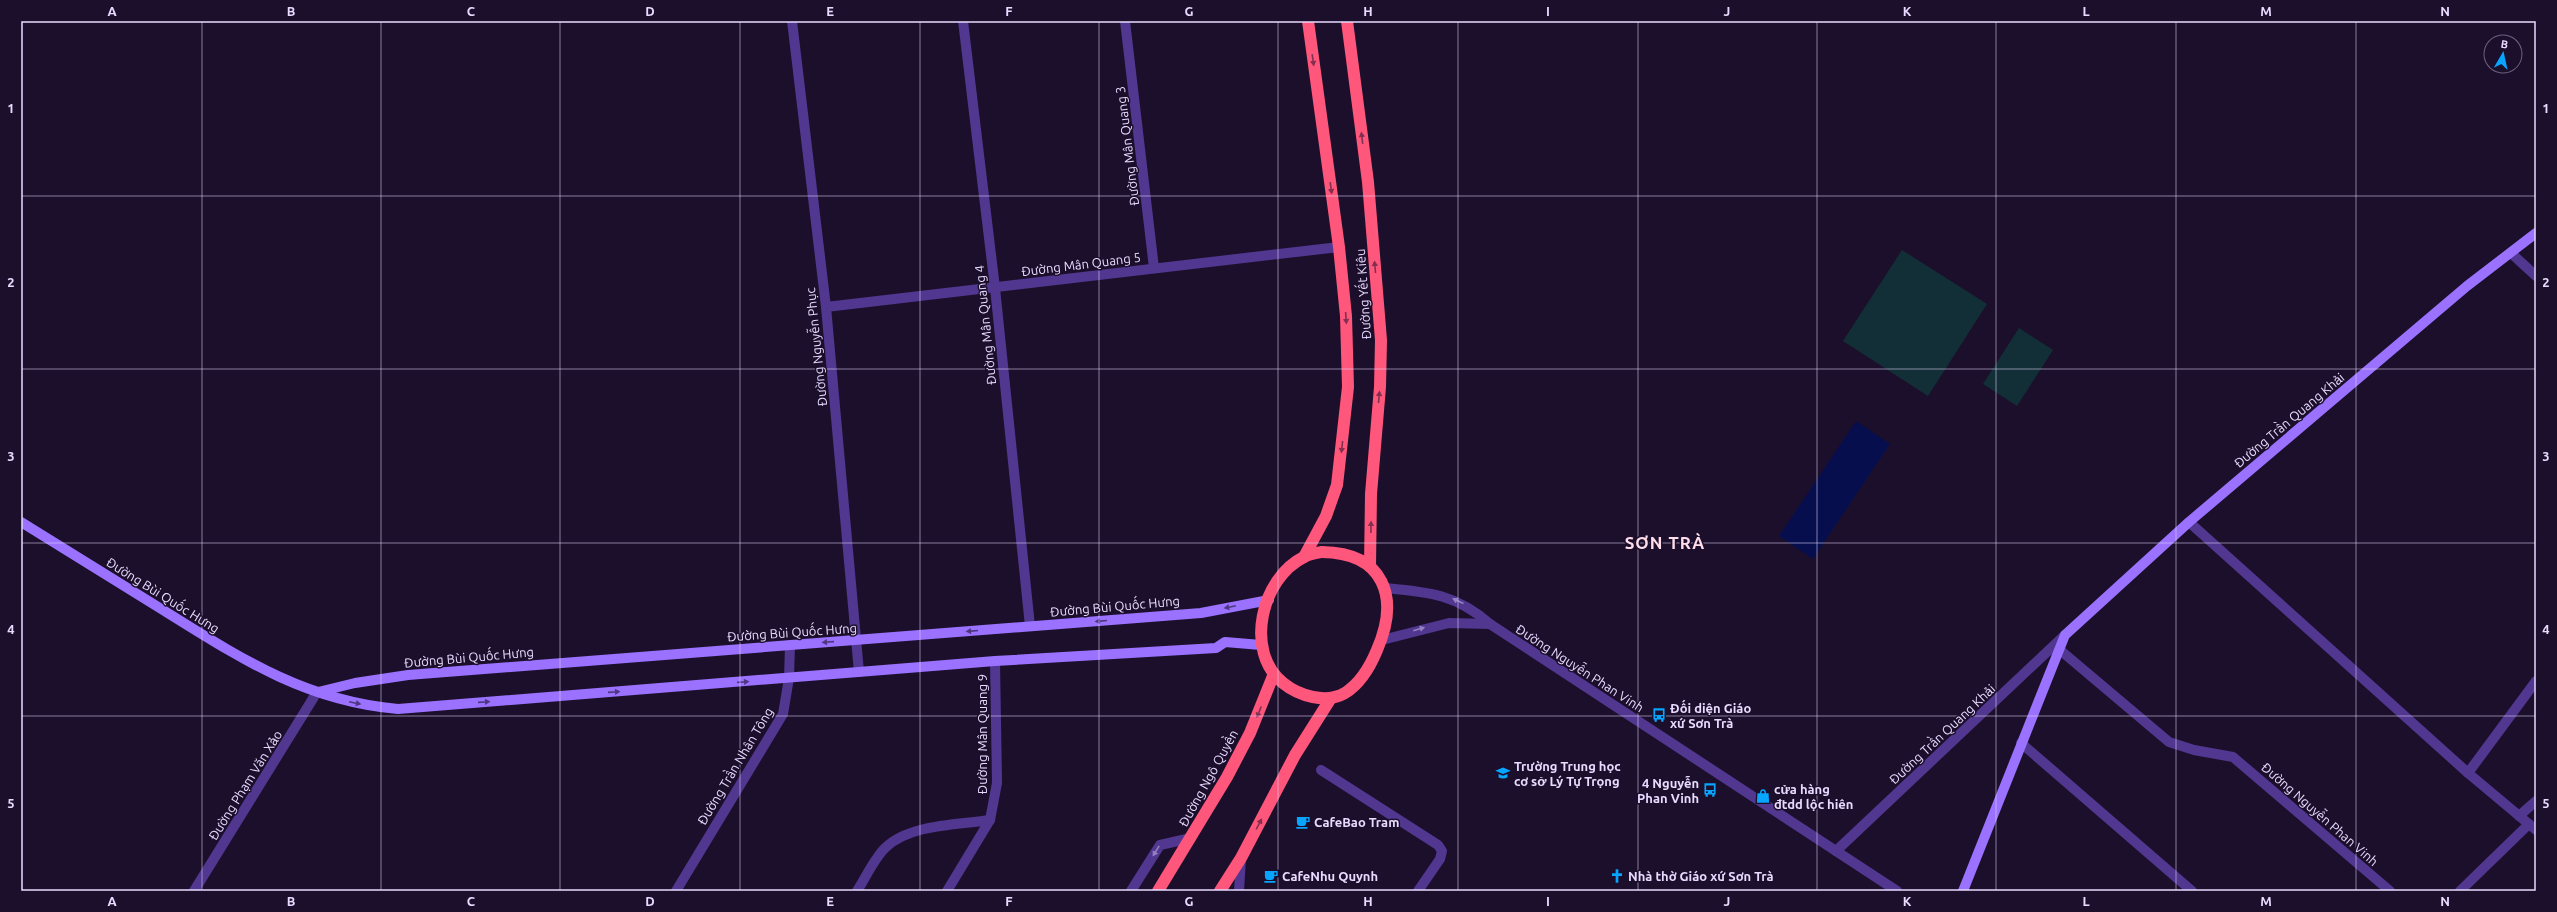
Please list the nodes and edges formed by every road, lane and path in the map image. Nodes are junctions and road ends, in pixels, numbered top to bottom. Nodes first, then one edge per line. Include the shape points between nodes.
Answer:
1 (792, 21) edge
2 (962, 21) edge
3 (1124, 21) edge
4 (1308, 21) edge
5 (1347, 21) edge
6 (2536, 233) edge
7 (1339, 247) junction
8 (2511, 253) junction
9 (1154, 268) junction
10 (2536, 276) edge
11 (995, 288) junction
12 (826, 307) junction
13 (21, 522) edge
14 (2189, 522) junction
15 (1304, 557) junction
16 (1370, 566) junction
17 (1385, 588) junction
18 (1269, 600) junction
19 (1490, 624) junction
20 (1030, 626) junction
21 (2065, 635) junction
22 (856, 640) junction
23 (1382, 640) junction
24 (790, 645) junction
25 (1261, 645) junction
26 (2060, 650) junction
27 (995, 661) junction
28 (859, 672) junction
29 (1274, 676) junction
30 (789, 678) junction
31 (2536, 681) edge
32 (317, 692) junction
33 (1331, 698) junction
34 (2021, 743) junction
35 (1321, 770) dead end
36 (2468, 772) junction
37 (2536, 801) edge
38 (2519, 816) junction
39 (990, 820) junction
40 (2532, 827) edge
41 (1191, 838) junction
42 (1836, 851) junction
43 (1241, 858) junction
44 (194, 891) edge
45 (676, 891) edge
46 (857, 891) edge
47 (947, 891) edge
48 (1131, 891) edge
49 (1158, 891) edge
50 (1220, 891) edge
51 (1239, 891) edge
52 (1418, 891) edge
53 (1897, 891) edge
54 (1963, 891) edge
55 (2192, 891) edge
56 (2390, 891) edge
57 (2460, 891) edge

1 - 12 street, Đường Nguyễn Phục
2 - 11 street, Đường Mân Quang 4
3 - 9 street, Đường Mân Quang 3
4 -> 7 highway, Đường Yết Kiêu
16 -> 5 highway, Đường Yết Kiêu via 1371,494 1380,387 1381,340 1368,182
6 - 8 street, Đường Trần Quang Khải
7 - 9 street, Đường Mân Quang 5
7 -> 15 highway, Đường Yết Kiêu via 1346,316 1348,387 1341,463 1333,499
8 - 10 street
8 - 14 street, Đường Trần Quang Khải via 2467,286
9 - 11 street, Đường Mân Quang 5
11 - 12 street, Đường Mân Quang 5
11 - 20 street, Đường Mân Quang 4
12 - 22 street, Đường Nguyễn Phục
13 - 32 street, Đường Bùi Quốc Hưng via 248,663
14 - 21 street, Đường Trần Quang Khải
14 - 36 street
15 - 16 highway via 1322,552 1338,552 1355,557
15 - 18 highway via 1288,570 1276,585
16 - 17 highway via 1380,576
19 -> 17 street, Đường Nguyễn Phan Vinh via 1468,606 1443,595
17 - 23 highway via 1388,603
18 -> 20 street, Đường Bùi Quốc Hưng via 1201,613
18 - 25 highway via 1262,624
23 -> 19 street via 1449,623
19 - 42 street, Đường Nguyễn Phan Vinh
20 -> 22 street, Đường Bùi Quốc Hưng
21 - 26 street, Đường Trần Quang Khải
21 - 42 street, Đường Trần Quang Khải
22 -> 24 street, Đường Bùi Quốc Hưng
22 - 28 street, Đường Nguyễn Phục
23 - 33 highway via 1373,660 1356,685 1344,694
24 - 30 street, Đường Trần Nhân Tông
24 - 32 street, Đường Bùi Quốc Hưng via 408,675
25 - 27 street, Đường Bùi Quốc Hưng via 1225,642 1216,648
25 - 29 highway
26 - 34 street, Đường Trần Quang Khải
26 - 56 street, Đường Nguyễn Phan Vinh via 2169,742 2194,750 2233,757
27 - 28 street, Đường Bùi Quốc Hưng
27 - 39 street, Đường Mân Quang 9 via 997,783
28 - 30 street, Đường Bùi Quốc Hưng
29 - 33 highway via 1297,692 1311,697
29 -> 41 highway, Đường Ngô Quyền via 1250,733
32 -> 30 street, Đường Bùi Quốc Hưng via 350,702 398,708
30 - 45 street, Đường Trần Nhân Tông via 783,714
31 - 36 street
32 - 44 street, Đường Phạm Văn Xảo
43 -> 33 highway via 1295,755
34 - 54 street, Đường Trần Quang Khải
34 - 55 street
35 - 52 street via 1442,850 1440,859
36 - 38 street
37 - 38 street
38 - 40 street
39 - 46 street via 911,832 898,838 884,848
39 - 47 street, Đường Mân Quang 9
40 - 57 street
41 -> 48 street, Đường Ngô Quyền via 1160,845
41 - 49 highway
42 - 53 street, Đường Nguyễn Phan Vinh
43 - 50 highway
43 - 51 street

